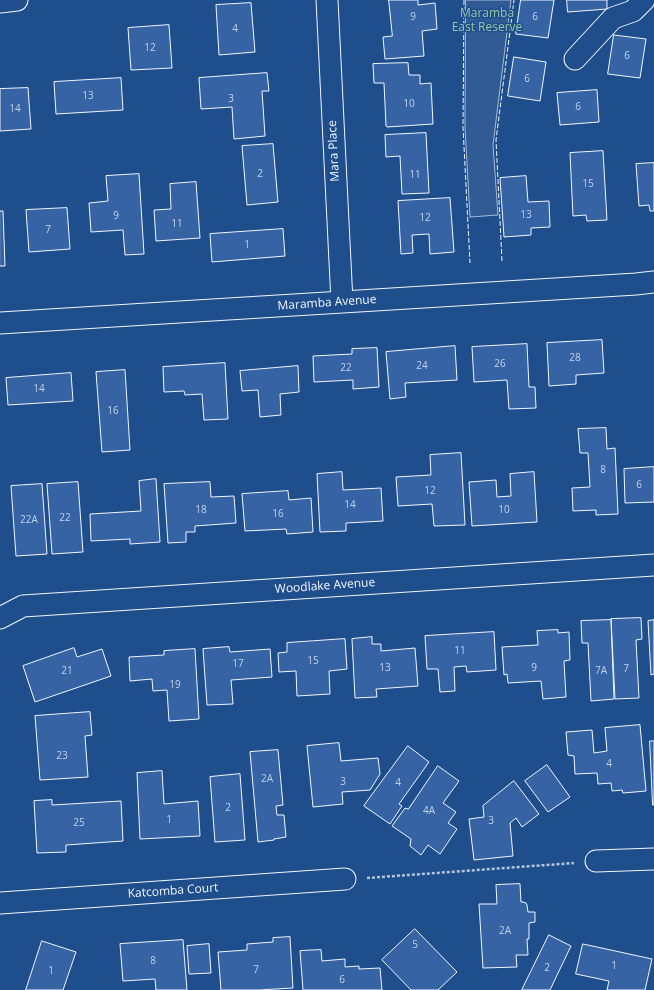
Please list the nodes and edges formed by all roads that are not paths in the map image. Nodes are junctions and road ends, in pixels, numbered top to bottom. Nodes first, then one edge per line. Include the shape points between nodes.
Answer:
1 (17, 0) edge
2 (327, 0) edge
3 (644, 0) edge
4 (0, 2) edge
5 (575, 59) dead end
6 (654, 282) edge
7 (342, 302) junction
8 (0, 323) edge
9 (654, 565) edge
10 (0, 618) edge
11 (654, 858) edge
12 (596, 861) road end
13 (345, 879) road end
14 (0, 903) edge

1 - 4 street
2 - 7 street, Mara Place
3 - 5 street via 633,11 613,18
6 - 7 street, Maramba Avenue
7 - 8 street, Maramba Avenue
9 - 10 street, Woodlake Avenue via 23,606
11 - 12 street
13 - 14 street, Katcomba Court

